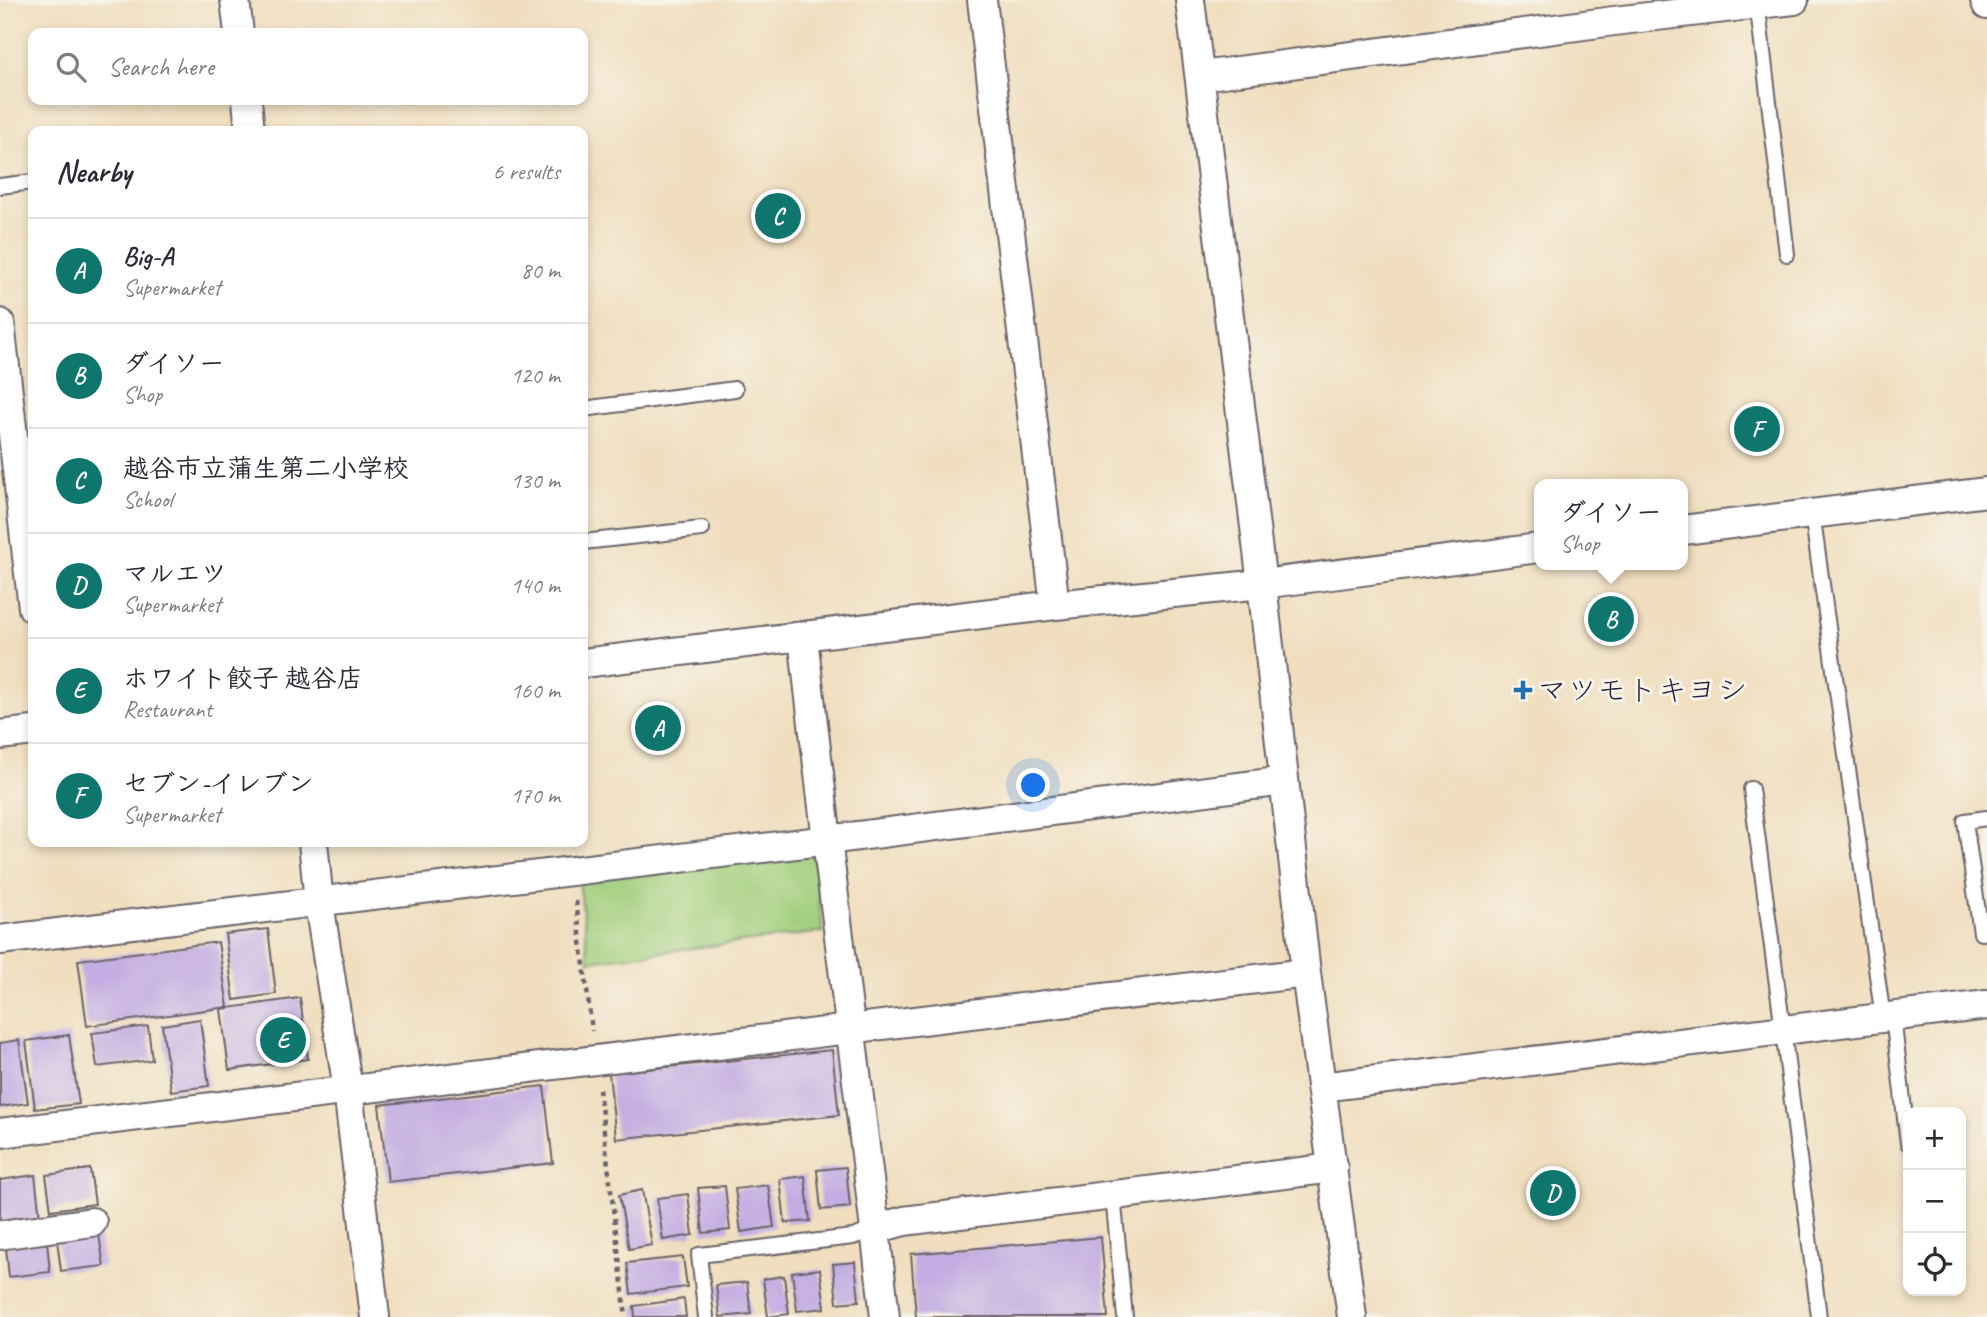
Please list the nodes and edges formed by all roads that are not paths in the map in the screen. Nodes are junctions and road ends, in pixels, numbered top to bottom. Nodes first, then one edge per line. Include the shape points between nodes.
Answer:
1 (235, 0) edge
2 (982, 0) edge
3 (1191, 0) edge
4 (1794, 0) edge
5 (1985, 0) edge
6 (1757, 2) edge
7 (1987, 5) edge
8 (1613, 11) edge
9 (238, 28) edge
10 (1201, 76) junction
11 (247, 105) edge
12 (250, 126) edge
13 (28, 183) edge
14 (0, 186) edge
15 (1787, 254) dead end
16 (0, 323) edge
17 (736, 389) dead end
18 (588, 408) edge
19 (1987, 492) edge
20 (28, 510) edge
21 (1812, 513) junction
22 (702, 529) dead end
23 (1688, 529) edge
24 (588, 541) edge
25 (1534, 549) edge
26 (1262, 584) junction
27 (1055, 605) junction
28 (803, 636) junction
29 (588, 662) edge
30 (28, 732) edge
31 (0, 735) edge
32 (1284, 781) junction
33 (1751, 789) dead end
34 (1987, 818) edge
35 (825, 841) junction
36 (313, 847) edge
37 (319, 903) junction
38 (1987, 932) edge
39 (0, 940) edge
40 (1306, 974) junction
41 (1987, 1005) edge
42 (1888, 1017) junction
43 (851, 1030) junction
44 (1783, 1030) junction
45 (1321, 1087) junction
46 (348, 1090) junction
47 (1903, 1112) edge
48 (0, 1133) edge
49 (1333, 1168) junction
50 (1113, 1196) junction
51 (92, 1222) dead end
52 (875, 1229) junction
53 (0, 1236) edge
54 (375, 1317) edge
55 (706, 1317) edge
56 (885, 1317) edge
57 (1125, 1317) edge
58 (1352, 1317) edge
59 (1819, 1317) edge

1 - 9 street
2 - 27 street
3 - 10 street
4 - 6 street
5 - 7 street
6 - 8 street
6 - 15 lane
8 - 10 street
10 - 26 street
11 - 12 street
13 - 14 lane
16 - 20 street
17 - 18 lane
19 - 21 street
21 - 23 street
21 - 42 lane
22 - 24 lane
25 - 26 street
26 - 27 street
26 - 32 street
27 - 28 street
28 - 29 street
28 - 35 street
30 - 31 street
32 - 35 street
32 - 40 street
33 - 44 lane
34 - 38 lane via 1965,821 1981,933
35 - 37 street
35 - 43 street
36 - 37 street
37 - 39 street
37 - 46 street
40 - 43 street
40 - 45 street
41 - 42 street
42 - 44 street
42 - 47 lane
43 - 46 street
43 - 52 street
44 - 45 street
44 - 59 lane
45 - 49 street
46 - 48 street
46 - 54 street
49 - 50 street
49 - 58 street
50 - 52 street via 904,1221
50 - 57 lane
51 - 53 street
52 - 55 lane via 853,1237 699,1255
52 - 56 street

